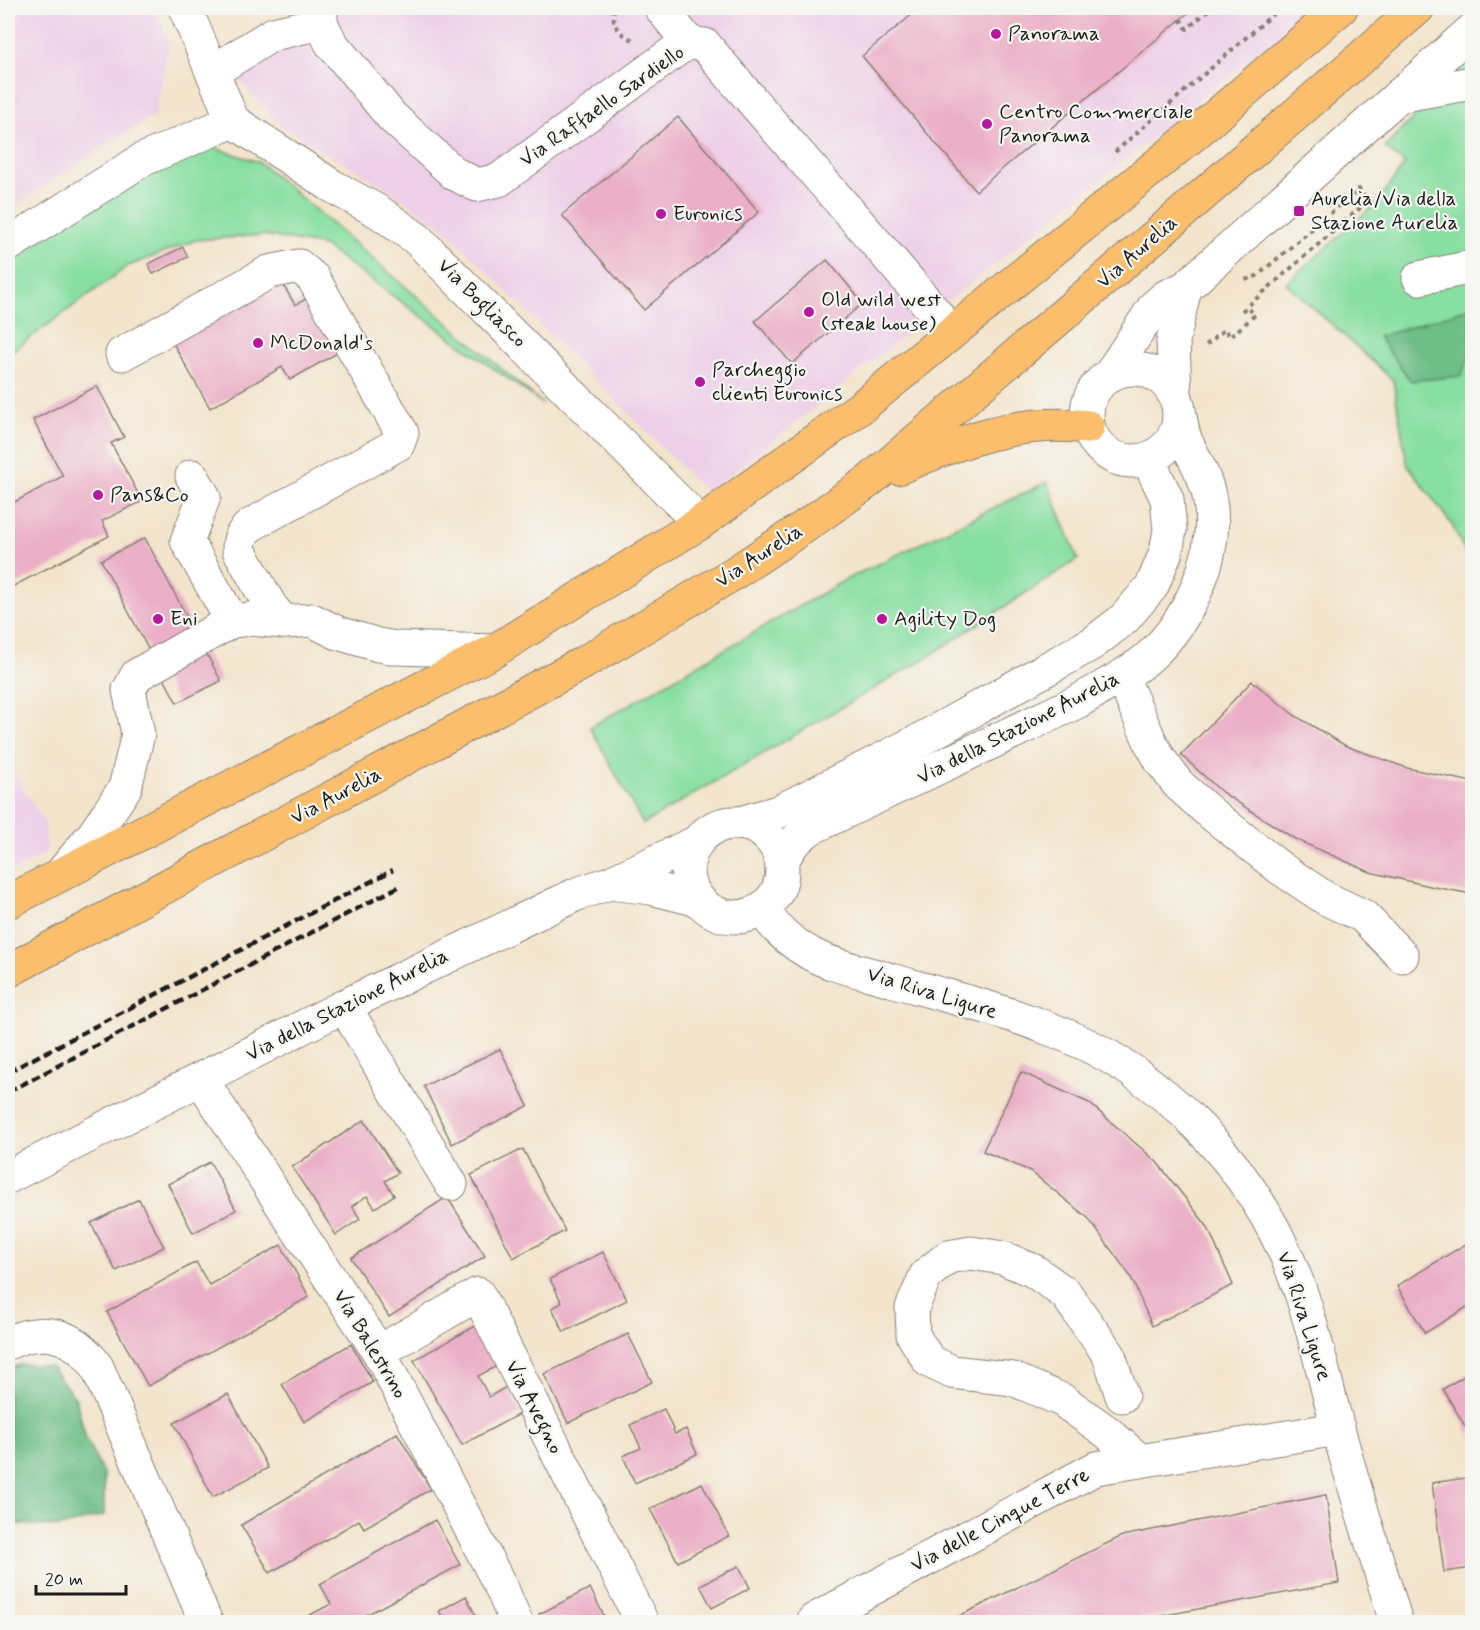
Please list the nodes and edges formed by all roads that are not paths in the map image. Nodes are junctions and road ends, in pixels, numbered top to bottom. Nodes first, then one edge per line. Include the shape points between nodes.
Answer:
1 (185, 8) edge
2 (661, 8) edge
3 (1341, 8) edge
4 (1418, 8) edge
5 (321, 15) edge
6 (1473, 30) edge
7 (680, 49) junction
8 (212, 72) junction
9 (1473, 83) edge
10 (1398, 96) junction
11 (233, 121) junction
12 (8, 244) edge
13 (1473, 267) edge
14 (1419, 278) dead end
15 (1185, 288) junction
16 (951, 332) junction
17 (122, 354) dead end
18 (1109, 376) junction
19 (1177, 403) junction
20 (1088, 427) junction
21 (1148, 459) junction
22 (192, 476) dead end
23 (869, 481) junction
24 (700, 524) junction
25 (232, 621) junction
26 (284, 622) junction
27 (494, 651) junction
28 (1122, 677) junction
29 (740, 823) junction
30 (695, 843) junction
31 (782, 861) junction
32 (60, 875) junction
33 (610, 883) junction
34 (699, 900) junction
35 (8, 902) edge
36 (762, 909) junction
37 (1402, 956) dead end
38 (8, 971) edge
39 (344, 1006) junction
40 (201, 1079) junction
41 (8, 1177) edge
42 (451, 1184) dead end
43 (8, 1343) edge
44 (379, 1352) junction
45 (1122, 1396) dead end
46 (1338, 1429) junction
47 (1140, 1461) junction
48 (814, 1620) dead end
49 (206, 1623) edge
50 (516, 1623) edge
51 (642, 1623) edge
52 (1396, 1623) edge

1 - 8 street
2 - 7 street
3 - 16 highway via 1197,132
4 - 23 highway, Via Aurelia
5 - 7 street, Via Raffaello Sardiello via 330,43 392,117 456,174 477,185 499,180
5 - 8 street via 273,34
6 - 10 street
7 - 16 street, Via Raffaello Sardiello via 705,45
8 - 11 street
9 - 10 street
10 - 15 street
11 - 12 street via 142,160
11 - 24 street, Via Bogliasco via 417,239
13 - 14 street
15 - 18 street via 1154,307
15 - 19 street via 1173,340
16 - 24 highway via 860,408
17 - 26 street via 269,272 298,266 313,278 402,433 398,444 243,531 239,550 245,564
18 - 19 street via 1137,369 1152,373 1166,382
18 - 20 street via 1097,385 1090,398 1086,412
19 - 21 street via 1178,426 1172,440 1162,452
19 - 28 street, Via della Stazione Aurelia via 1185,439 1210,499 1213,520 1208,557 1201,580 1174,628 1149,657
20 - 21 street via 1094,440 1117,459
20 - 23 highway via 1039,425 998,432 937,451
21 - 29 street via 1167,499 1170,530 1152,586 1124,619 1093,643 920,740 778,812
22 - 25 street via 204,497 187,541
23 - 38 highway, Via Aurelia via 733,574 584,663
24 - 27 highway
25 - 26 street
25 - 32 street via 137,675 129,690 138,734 125,788
26 - 27 street via 312,620 338,633 397,648
27 - 32 highway
28 - 31 street, Via della Stazione Aurelia via 809,829 793,843
28 - 37 street via 1151,743 1178,784 1280,867 1352,911
29 - 30 street via 722,824
29 - 31 street via 760,829 771,838
30 - 33 street
30 - 34 street via 688,857 687,874 691,890
31 - 36 street via 779,889
32 - 35 highway
33 - 34 street, Via della Stazione Aurelia
33 - 39 street, Via della Stazione Aurelia via 562,900
34 - 36 street via 714,913 730,917 747,916
36 - 46 street, Via Riva Ligure via 787,937 812,954 1051,1029 1119,1062 1184,1112 1236,1169 1278,1238 1298,1283
39 - 40 street, Via della Stazione Aurelia
39 - 42 street
40 - 41 street, Via della Stazione Aurelia
40 - 44 street, Via Balestrino
43 - 49 street via 33,1335 52,1335 86,1352 98,1367
44 - 50 street, Via Balestrino
44 - 51 street, Via Avegno via 478,1294
45 - 47 street via 1109,1355 1066,1294 1035,1270 1003,1258 971,1253 948,1257 926,1275 912,1308 913,1335 929,1361 952,1372 1013,1379 1062,1400
46 - 47 street, Via delle Cinque Terre
46 - 52 street, Via Riva Ligure
47 - 48 street, Via delle Cinque Terre via 1096,1468

